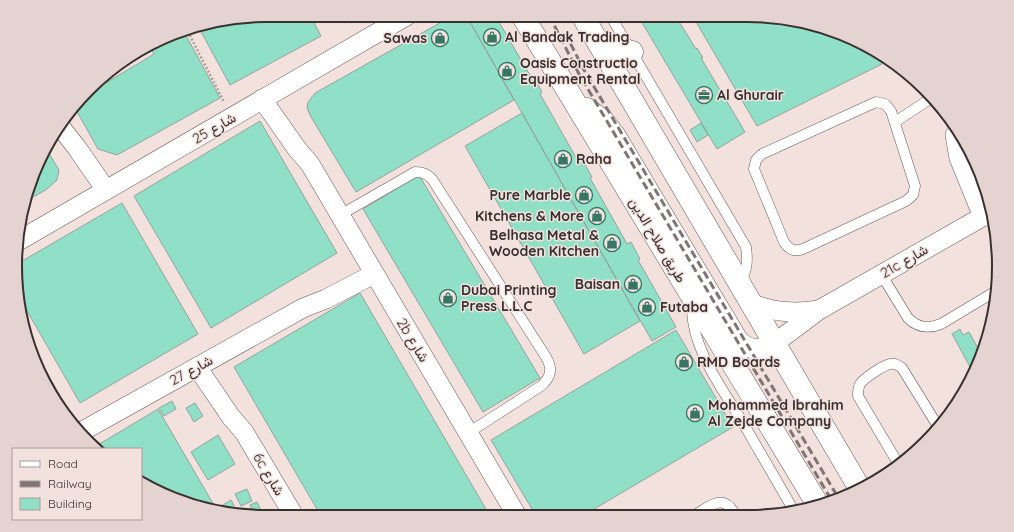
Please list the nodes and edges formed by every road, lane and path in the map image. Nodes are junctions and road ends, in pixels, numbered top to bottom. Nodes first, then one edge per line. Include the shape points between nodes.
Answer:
1 (396, 22) edge
2 (526, 22) edge
3 (586, 22) edge
4 (614, 22) edge
5 (189, 35) edge
6 (600, 45) junction
7 (632, 52) junction
8 (269, 96) junction
9 (574, 101) junction
10 (927, 101) edge
11 (232, 117) junction
12 (894, 122) junction
13 (61, 133) edge
14 (954, 135) edge
15 (100, 194) junction
16 (340, 215) junction
17 (986, 215) edge
18 (24, 238) edge
19 (371, 268) junction
20 (882, 274) junction
21 (740, 283) junction
22 (990, 294) edge
23 (692, 296) junction
24 (752, 304) junction
25 (819, 310) junction
26 (775, 343) junction
27 (203, 363) junction
28 (935, 422) edge
29 (85, 430) edge
30 (468, 433) junction
31 (896, 460) edge
32 (857, 484) edge
33 (815, 501) edge
34 (791, 506) edge
35 (290, 510) edge
36 (513, 510) edge
37 (704, 510) edge
38 (732, 510) edge

1 - 8 street, شارع 25
2 - 9 main road, طريق صلاح الدين
3 - 6 main road
4 - 7 lane
5 - 11 path
6 - 7 main road
6 - 21 main road
7 - 21 lane via 746,247 746,272
8 - 11 street, شارع 25
8 - 16 street, 2b شارع via 303,146 310,164
9 - 23 main road, طريق صلاح الدين
9 - 26 main road via 602,121 614,135 738,342 746,348 756,350
10 - 12 lane
11 - 15 street, شارع 25
12 - 12 lane via 891,111 885,104 872,103 758,156 754,169 786,246 794,251 803,249 906,201 913,195 915,186
13 - 15 street via 64,143
14 - 17 street via 959,158
15 - 18 street, شارع 25
16 - 19 street, 2b شارع
16 - 30 lane via 415,172 427,174 546,357 551,373 541,386
17 - 20 street, 21c شارع
19 - 27 street, شارع 27 via 326,299 303,308
19 - 30 street, 2b شارع
20 - 22 lane via 908,318 913,323 927,328 941,324
20 - 25 street, 21c شارع
21 - 24 main road
23 - 33 main road, طريق صلاح الدين
23 - 34 lane via 691,314 694,331 707,362
24 - 25 street, 21c شارع via 768,310 785,312
24 - 26 main road
25 - 26 street, 21c شارع
26 - 32 main road
27 - 29 street, شارع 27
27 - 35 street, 6c شارع via 238,413 244,432
28 - 31 lane via 897,364 890,364 865,379 860,384 858,396
30 - 36 street, 2b شارع
37 - 38 lane via 721,502 729,505

